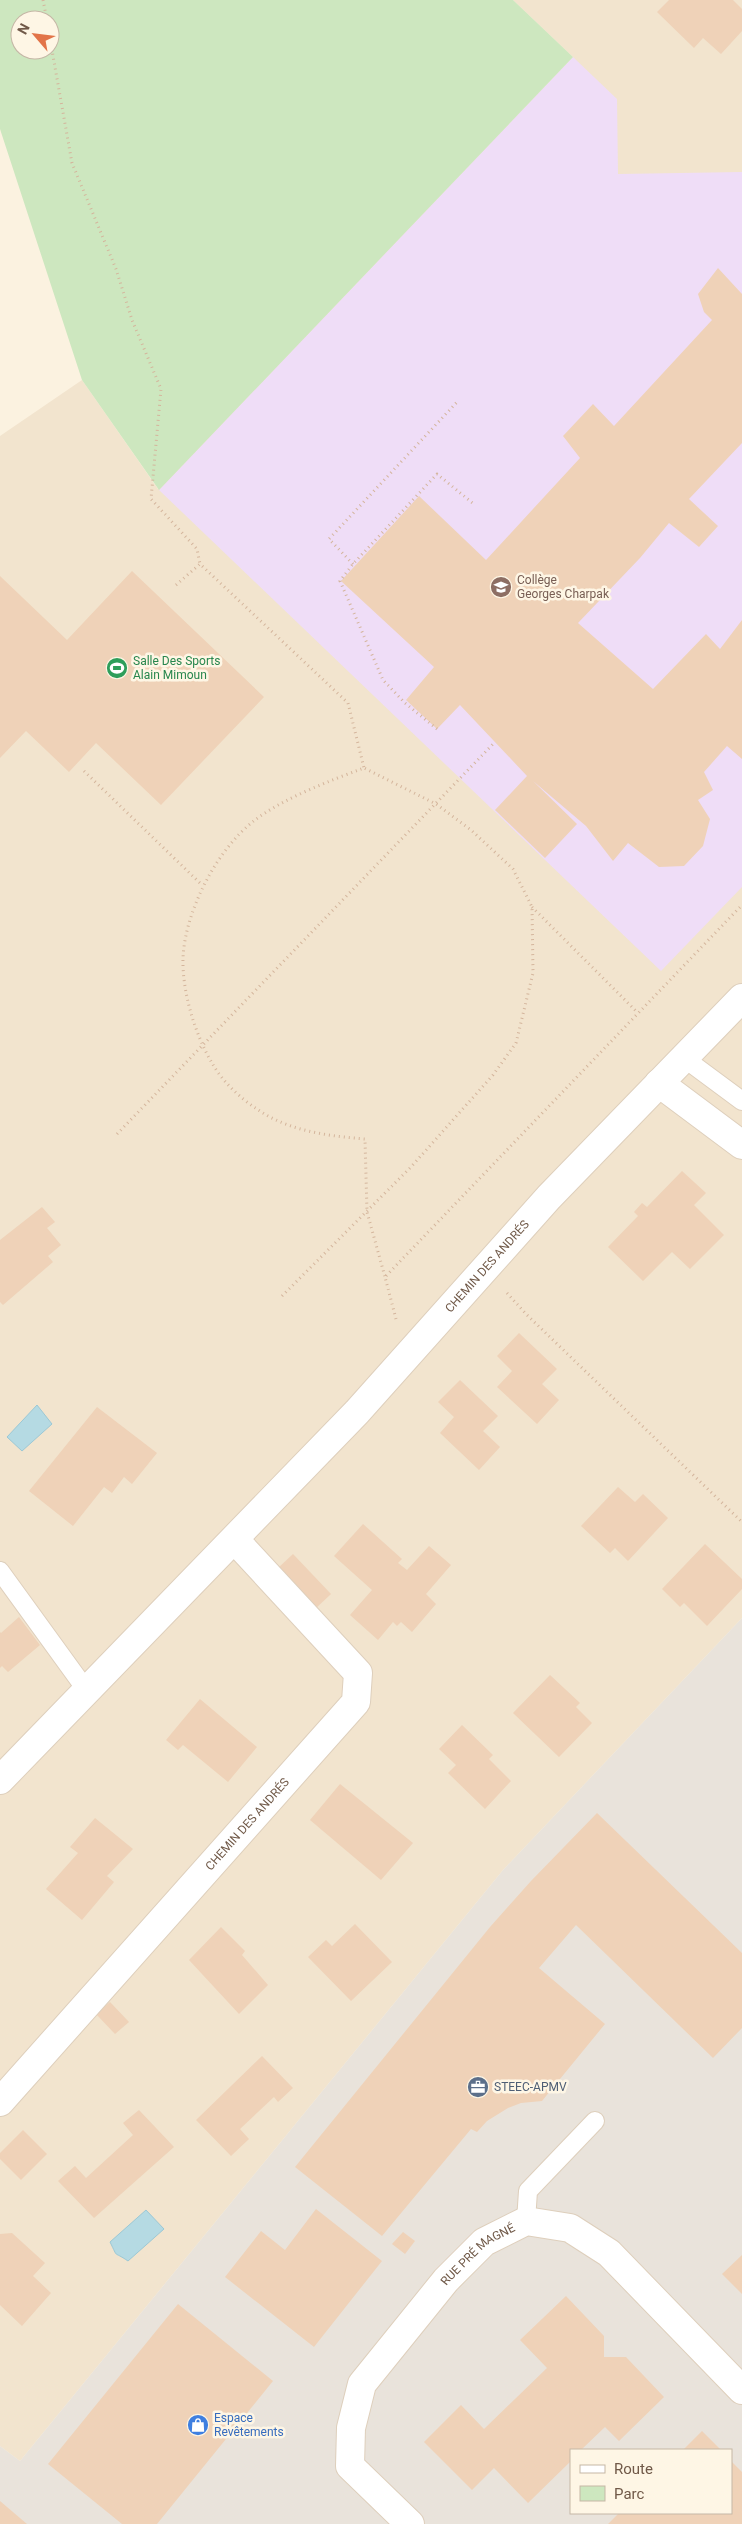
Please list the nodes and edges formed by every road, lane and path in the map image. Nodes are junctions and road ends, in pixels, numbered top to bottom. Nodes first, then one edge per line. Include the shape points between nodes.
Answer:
1 (54, 60) edge
2 (458, 401) dead end
3 (475, 505) dead end
4 (200, 564) junction
5 (353, 564) junction
6 (176, 585) dead end
7 (437, 729) dead end
8 (495, 742) dead end
9 (364, 768) junction
10 (84, 771) dead end
11 (436, 804) junction
12 (202, 886) junction
13 (742, 905) edge
14 (532, 907) junction
15 (742, 998) edge
16 (637, 1012) dead end
17 (204, 1044) junction
18 (684, 1058) junction
19 (659, 1084) junction
20 (742, 1100) edge
21 (118, 1134) dead end
22 (742, 1145) edge
23 (367, 1212) junction
24 (485, 1268) junction
25 (386, 1277) junction
26 (282, 1296) dead end
27 (397, 1323) dead end
28 (742, 1522) edge
29 (235, 1540) junction
30 (0, 1571) edge
31 (87, 1691) junction
32 (0, 1780) edge
33 (0, 2102) edge
34 (595, 2121) dead end
35 (526, 2220) junction
36 (742, 2390) edge
37 (410, 2524) edge

1 - 4 path via 72,163 161,389 151,499 197,549
2 - 5 path via 329,540
3 - 5 path via 437,474
4 - 6 path
4 - 9 path via 348,703
5 - 7 path via 340,581 382,680 404,703
8 - 11 path
9 - 11 path
9 - 12 path via 311,788 254,820 222,855
10 - 12 path
11 - 14 path via 472,830 513,869
11 - 17 path
12 - 17 path via 189,925 183,958 187,991
13 - 25 path
14 - 16 path
14 - 23 path via 533,973 516,1043 494,1075
15 - 18 street, CHEMIN DES ANDRÉS
17 - 21 path
17 - 23 path via 212,1064 229,1085 257,1110 296,1128 365,1139
18 - 19 street, CHEMIN DES ANDRÉS
18 - 20 lane
19 - 22 street
19 - 24 street, CHEMIN DES ANDRÉS
23 - 25 path
23 - 26 path
24 - 28 path via 526,1314
24 - 29 street, CHEMIN DES ANDRÉS via 357,1412
25 - 27 path
29 - 31 street, CHEMIN DES ANDRÉS
29 - 33 street, CHEMIN DES ANDRÉS via 358,1673 356,1702
30 - 31 lane
31 - 32 street, CHEMIN DES ANDRÉS
34 - 35 lane via 528,2191
35 - 36 street, RUE PRÉ MAGNÉ via 570,2228 609,2253
35 - 37 street, RUE PRÉ MAGNÉ via 484,2242 446,2280 362,2384 352,2428 350,2466

